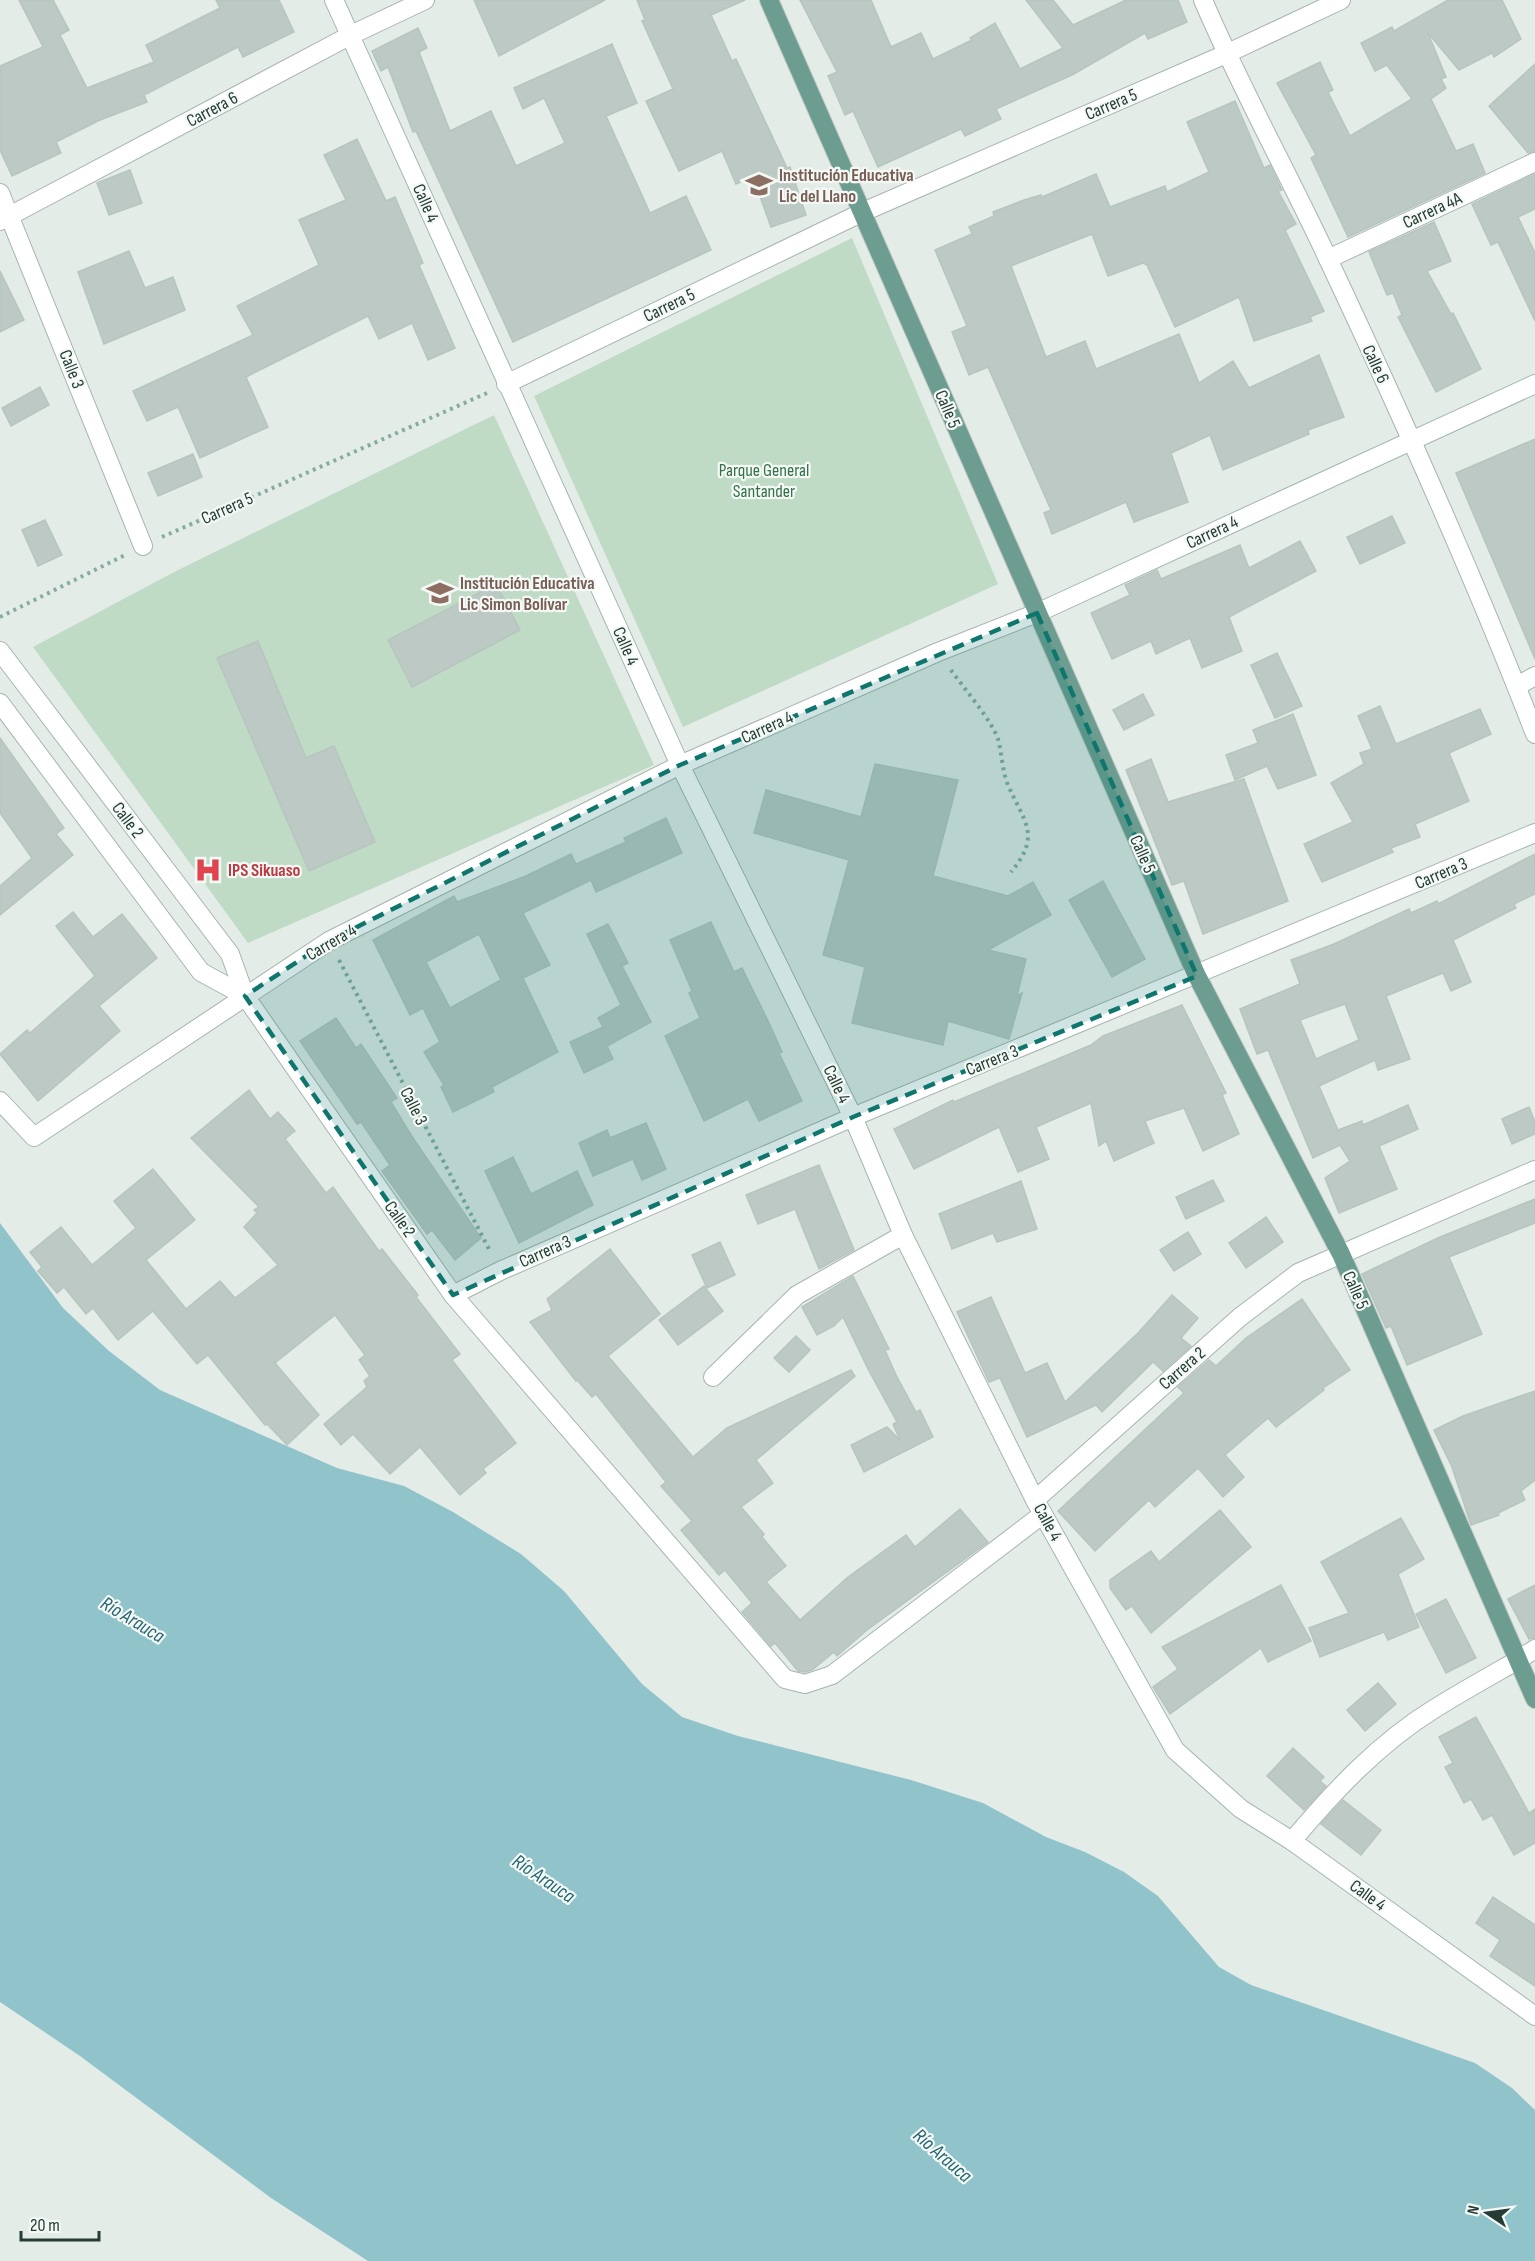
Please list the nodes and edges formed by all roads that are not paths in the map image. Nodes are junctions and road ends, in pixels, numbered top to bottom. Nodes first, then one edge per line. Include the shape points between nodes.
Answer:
1 (334, 0) edge
2 (424, 0) edge
3 (769, 0) edge
4 (1203, 0) edge
5 (1341, 0) edge
6 (351, 35) junction
7 (1226, 54) junction
8 (1535, 162) edge
9 (0, 193) edge
10 (863, 212) junction
11 (5, 218) edge
12 (1328, 259) junction
13 (507, 384) junction
14 (1535, 384) edge
15 (1411, 441) junction
16 (143, 546) road end
17 (1036, 613) junction
18 (0, 651) edge
19 (1535, 676) edge
20 (1516, 686) junction
21 (0, 703) edge
22 (1535, 734) edge
23 (680, 765) junction
24 (1535, 833) edge
25 (1197, 976) junction
26 (245, 996) junction
27 (0, 1101) edge
28 (853, 1117) junction
29 (1535, 1170) edge
30 (903, 1235) junction
31 (1341, 1254) junction
32 (453, 1295) junction
33 (713, 1377) dead end
34 (1039, 1507) junction
35 (1535, 1649) edge
36 (1518, 1660) junction
37 (1535, 1699) edge
38 (1292, 1840) junction
39 (1535, 2016) edge

1 - 6 street, Calle 4
2 - 6 street, Carrera 6
3 - 10 main road, Calle 5
4 - 7 street, Calle 6
5 - 7 street, Carrera 5
6 - 11 street, Carrera 6
6 - 13 street, Calle 4
7 - 10 street, Carrera 5
7 - 12 street, Calle 6
8 - 12 street, Carrera 4A
9 - 11 street, Calle 3
10 - 13 street, Carrera 5
10 - 17 main road, Calle 5
11 - 16 street, Calle 3
12 - 15 street, Calle 6
13 - 23 street, Calle 4
14 - 15 street, Carrera 4
15 - 17 street, Carrera 4
15 - 20 street, Calle 6
17 - 23 street, Carrera 4
17 - 25 main road, Calle 5
18 - 26 street, Calle 2 via 230,954
19 - 20 street
20 - 22 street, Calle 6
21 - 26 street, Calle 2 via 201,972
23 - 26 street, Carrera 4 via 329,940
23 - 28 street, Calle 4
24 - 25 street, Carrera 3
25 - 28 street, Carrera 3
25 - 31 main road, Calle 5
26 - 27 street, Carrera 4 via 34,1137
26 - 32 street, Calle 2
28 - 30 street, Calle 4
28 - 32 street, Carrera 3
29 - 31 street, Carrera 2
30 - 33 street via 797,1295
30 - 34 street, Calle 4
31 - 34 street, Carrera 2 via 1298,1273 1240,1317
31 - 36 main road, Calle 5
32 - 34 street, Calle 2 via 785,1679 805,1684 832,1675
34 - 38 street, Calle 4 via 1175,1750 1240,1809
35 - 36 street
36 - 37 main road, Calle 5
36 - 38 street via 1432,1710 1372,1756
38 - 39 street, Calle 4

